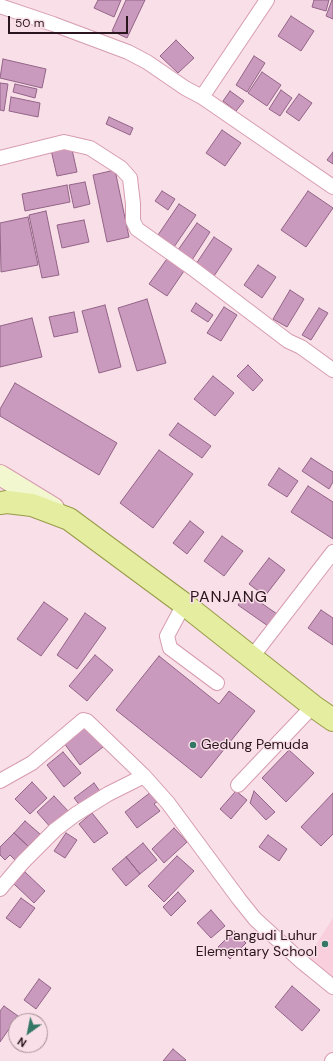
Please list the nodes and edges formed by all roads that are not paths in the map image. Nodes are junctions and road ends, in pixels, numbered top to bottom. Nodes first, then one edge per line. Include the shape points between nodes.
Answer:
1 (268, 0) edge
2 (0, 6) edge
3 (202, 97) junction
4 (0, 158) edge
5 (333, 187) edge
6 (333, 370) edge
7 (0, 475) edge
8 (0, 503) edge
9 (69, 519) junction
10 (333, 552) edge
11 (184, 604) junction
12 (252, 657) junction
13 (217, 683) dead end
14 (313, 706) junction
15 (333, 720) edge
16 (144, 776) junction
17 (0, 781) edge
18 (238, 784) dead end
19 (0, 889) edge
20 (333, 987) edge

1 - 3 street
2 - 3 street via 128,52
3 - 5 street
4 - 6 street via 64,142 90,148 121,168 130,178 133,221 137,229 288,341
7 - 9 main road
8 - 9 main road via 32,505
9 - 11 main road
10 - 12 street
11 - 12 main road
11 - 13 street via 167,636 170,648
12 - 14 main road
14 - 15 main road
14 - 18 street
16 - 17 street via 83,720 32,763
16 - 19 street via 76,814 49,836
16 - 20 street via 168,803 255,919

